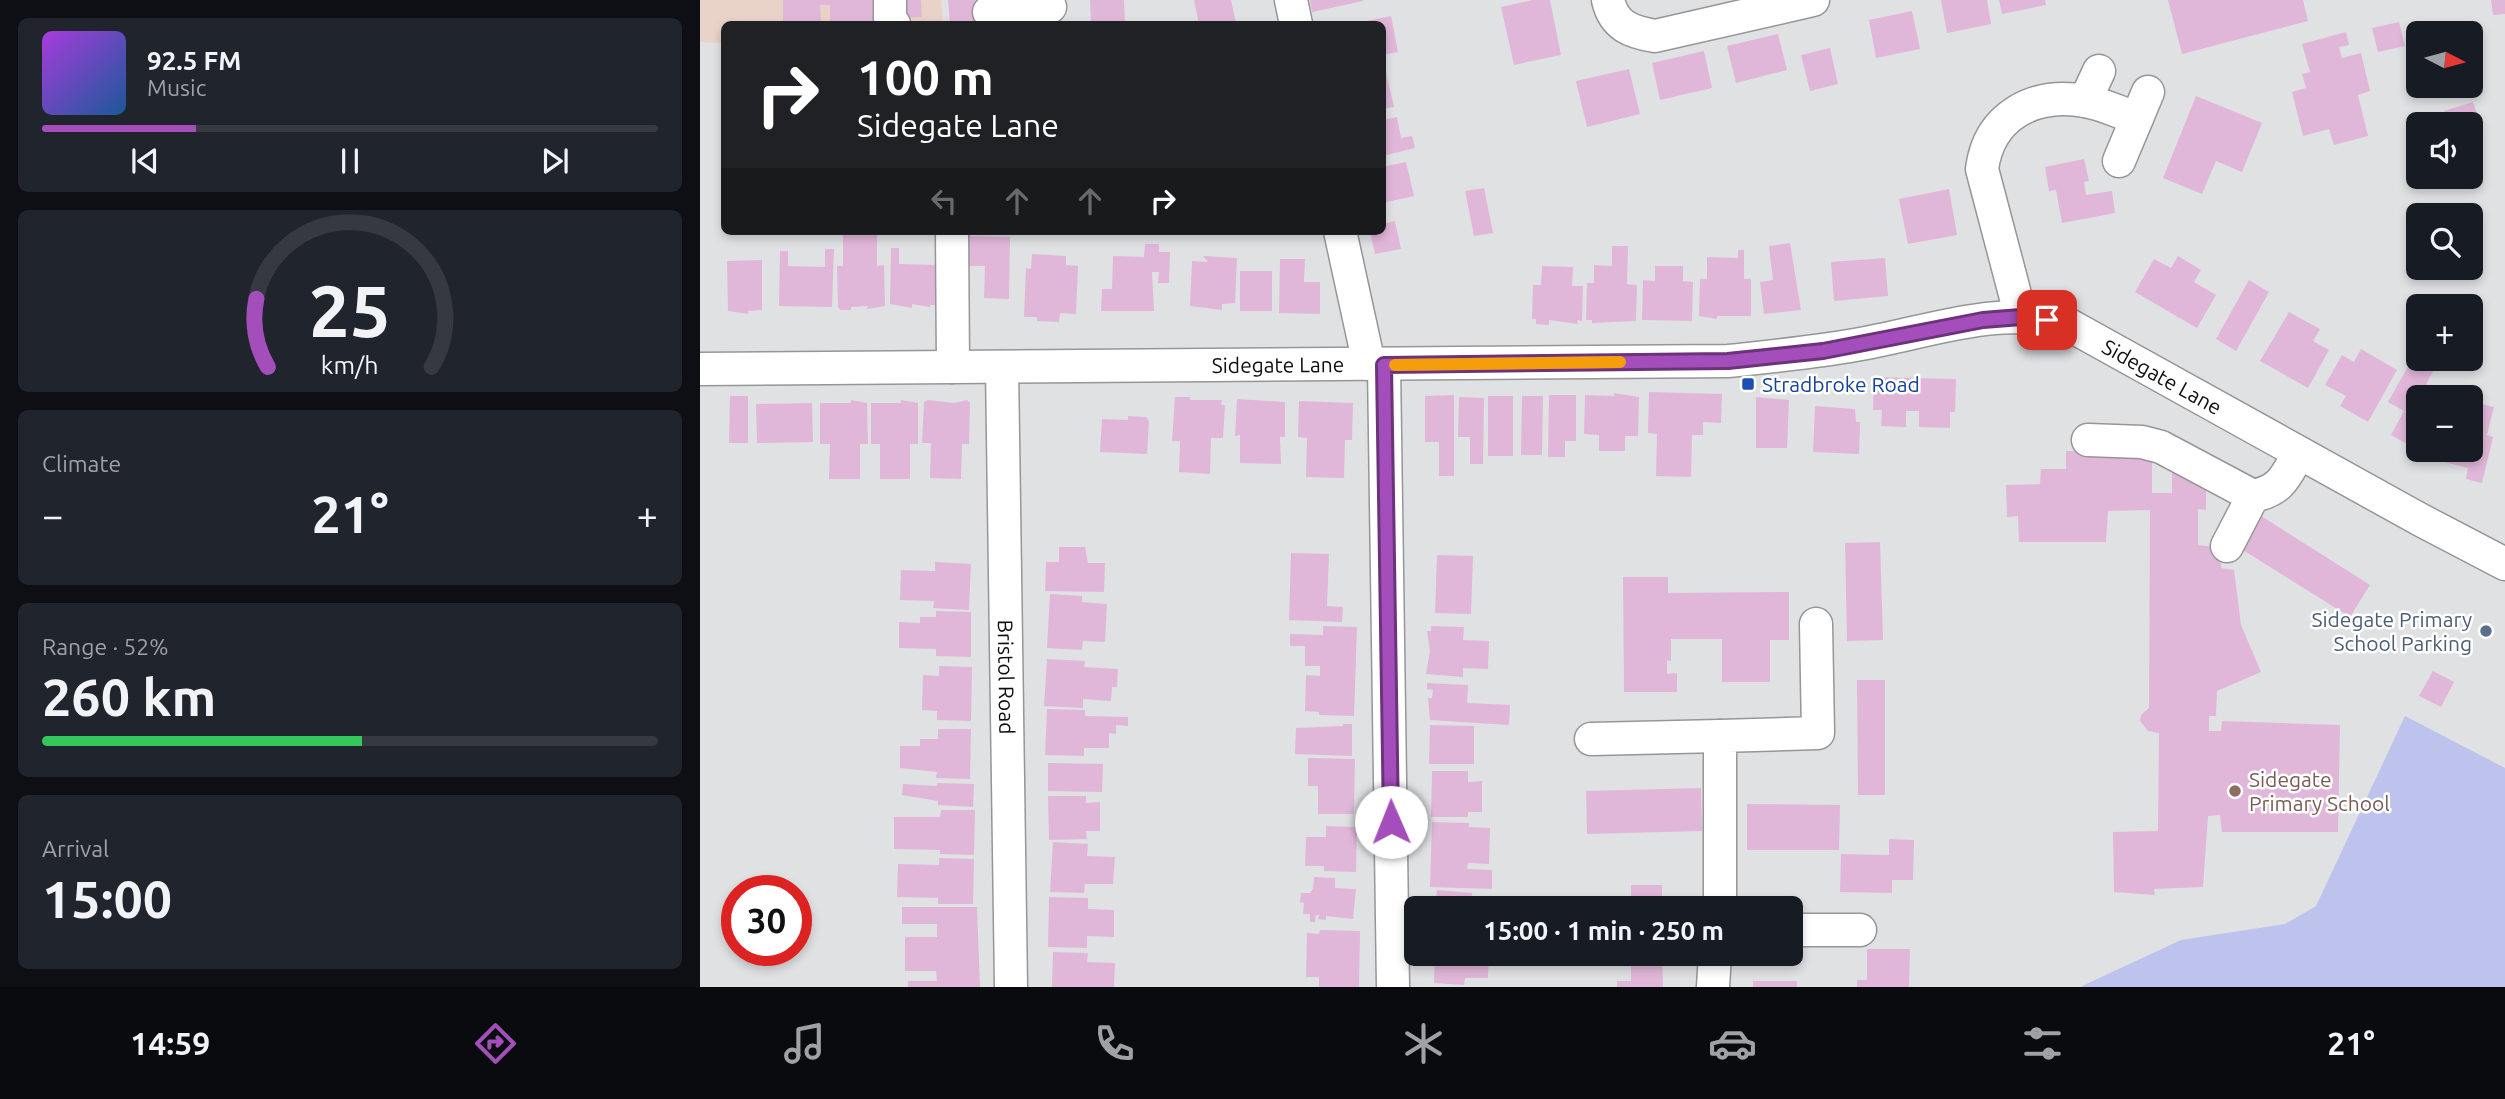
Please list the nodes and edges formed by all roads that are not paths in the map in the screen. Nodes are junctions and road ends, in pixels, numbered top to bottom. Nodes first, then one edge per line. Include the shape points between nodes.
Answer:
1 (890, 0) edge
2 (1290, 0) edge
3 (1608, 0) edge
4 (1813, 0) edge
5 (1050, 10) edge
6 (989, 12) dead end
7 (894, 21) edge
8 (1295, 21) edge
9 (2099, 71) dead end
10 (2085, 101) junction
11 (2119, 160) dead end
12 (952, 235) edge
13 (1341, 235) edge
14 (2021, 317) junction
15 (1376, 365) junction
16 (953, 367) junction
17 (1002, 367) junction
18 (700, 369) edge
19 (2088, 440) dead end
20 (2299, 453) junction
21 (2253, 496) junction
22 (2227, 547) dead end
23 (2505, 564) edge
24 (1816, 624) dead end
25 (1720, 736) junction
26 (1591, 739) dead end
27 (1720, 896) edge
28 (1803, 930) edge
29 (1860, 930) dead end
30 (1714, 966) edge
31 (1011, 987) edge
32 (1393, 987) edge
33 (1713, 987) edge

1 - 7 street
2 - 8 street
3 - 4 street via 1611,15 1630,32 1655,36
5 - 6 street
9 - 10 street
10 - 11 street via 2143,105
10 - 14 street via 2047,101 2010,114 1985,146 1982,169
12 - 16 street
13 - 15 street
14 - 15 street, Sidegate Lane via 1972,321 1823,351 1728,361
14 - 20 street, Sidegate Lane via 2071,326
15 - 17 street, Sidegate Lane
15 - 32 street
16 - 17 street, Sidegate Lane
16 - 18 street, Sidegate Lane
17 - 31 street, Bristol Road
19 - 21 street via 2161,446
20 - 21 street via 2279,486 2271,493
20 - 23 street, Sidegate Lane
21 - 22 street
24 - 25 street via 1818,733
25 - 26 street
25 - 27 street
28 - 29 street
30 - 33 street

